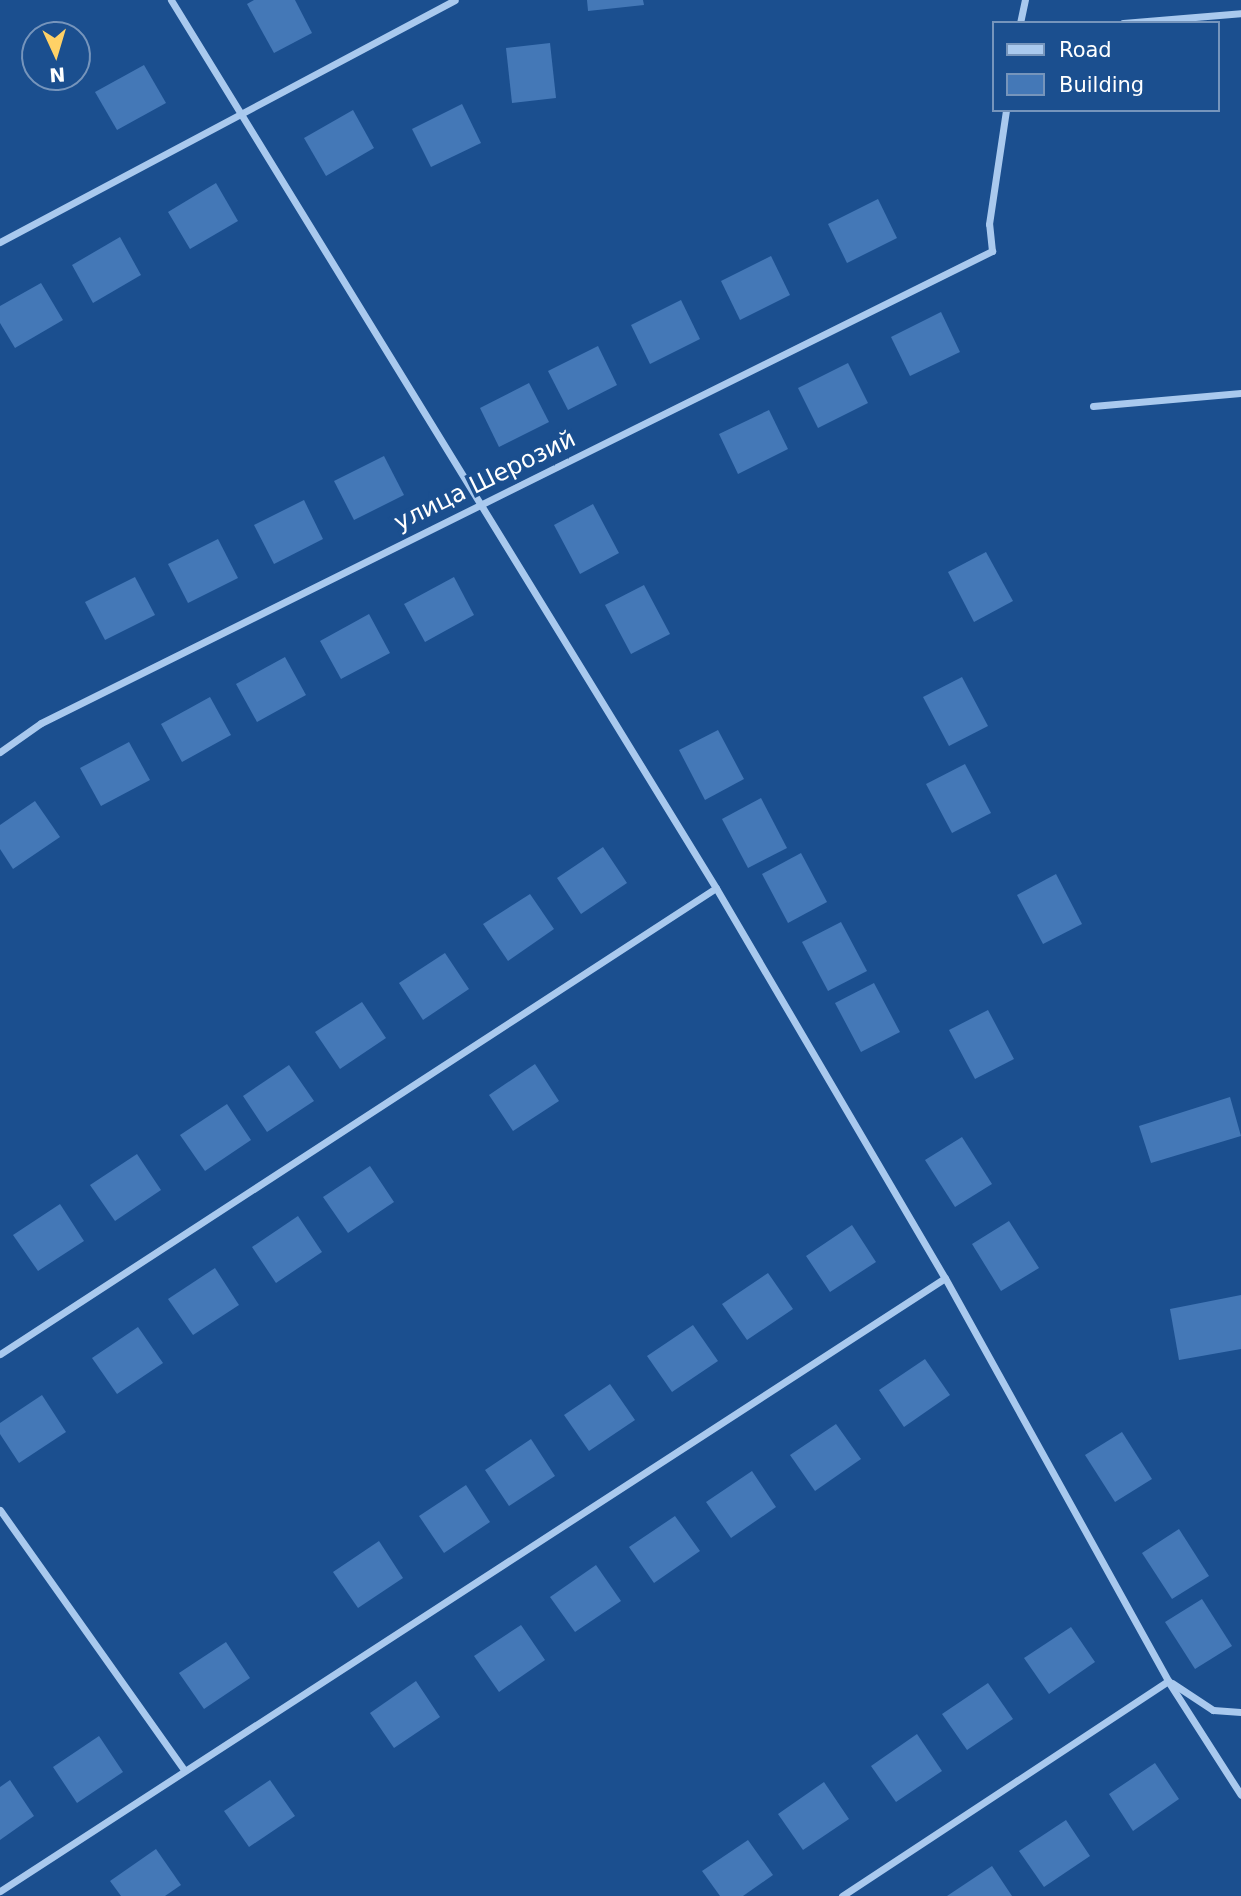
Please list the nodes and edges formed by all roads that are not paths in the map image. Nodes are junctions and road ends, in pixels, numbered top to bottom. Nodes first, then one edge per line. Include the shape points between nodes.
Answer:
1 (171, 0) edge
2 (455, 0) edge
3 (1025, 0) edge
4 (1241, 13) edge
5 (1020, 21) edge
6 (1147, 21) edge
7 (240, 112) junction
8 (1006, 112) edge
9 (0, 242) edge
10 (1241, 393) edge
11 (1093, 406) dead end
12 (482, 503) junction
13 (0, 752) edge
14 (716, 888) junction
15 (945, 1278) junction
16 (0, 1354) edge
17 (0, 1510) edge
18 (1168, 1681) junction
19 (1241, 1712) edge
20 (184, 1770) junction
21 (1241, 1794) edge
22 (0, 1891) edge
23 (842, 1896) edge

1 - 7 street
2 - 7 street
3 - 5 street
4 - 6 street
7 - 9 street
7 - 12 street
8 - 12 street, улица Шерозий via 989,223 992,251
10 - 11 street
12 - 13 street, улица Шерозий via 41,723
12 - 14 street
14 - 15 street
14 - 16 street
15 - 18 street
15 - 20 street
17 - 20 street
18 - 19 street via 1213,1710
18 - 21 street
18 - 23 street
20 - 22 street

